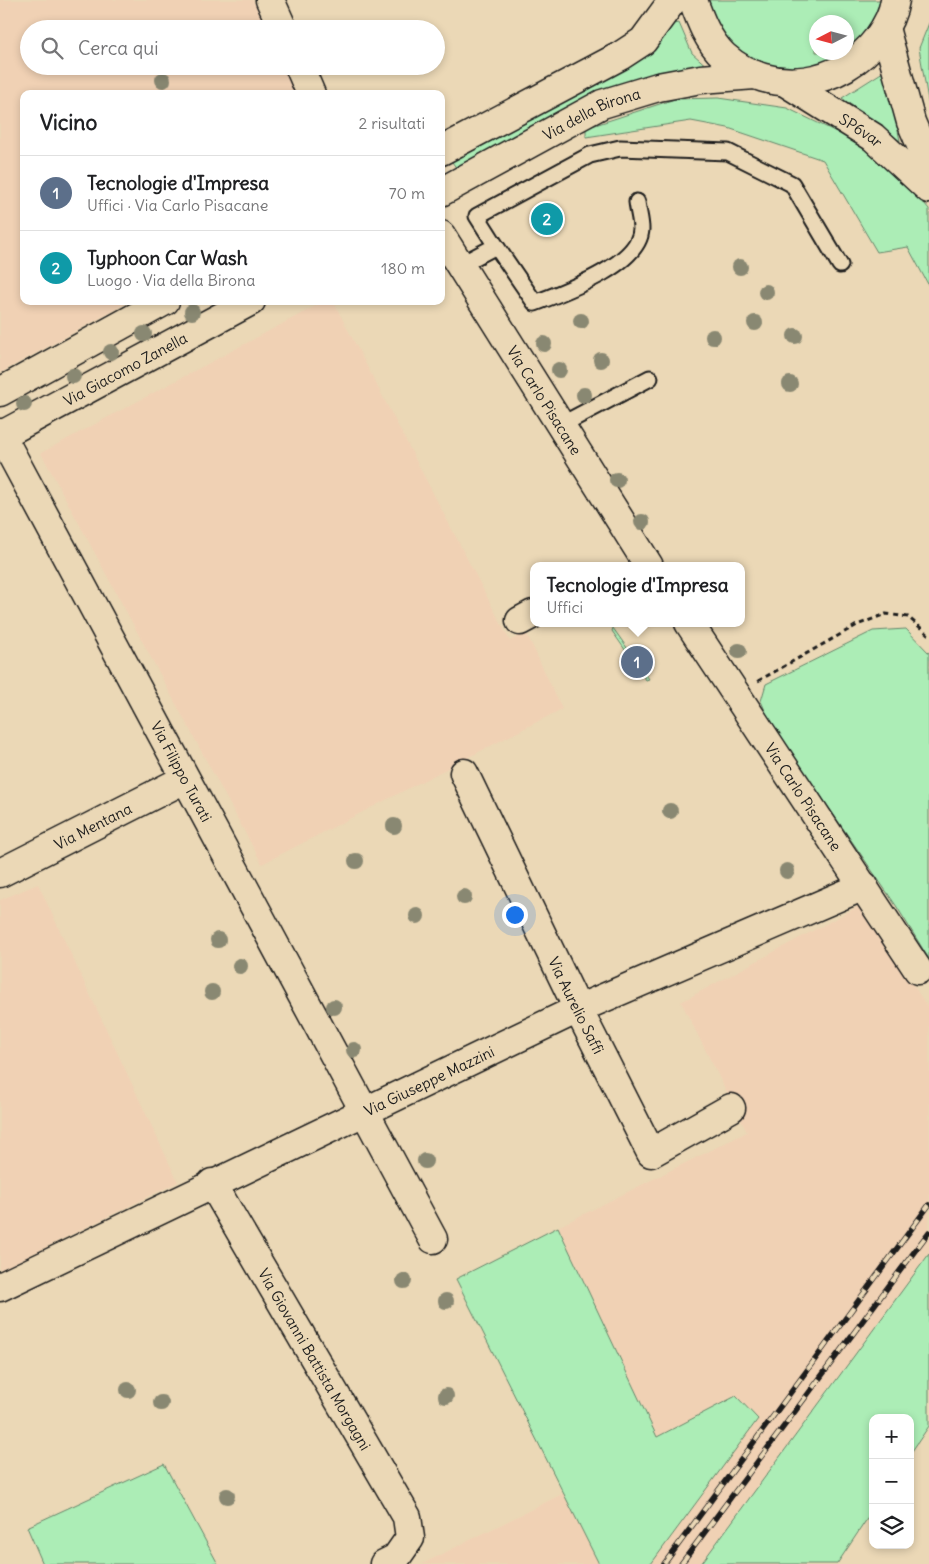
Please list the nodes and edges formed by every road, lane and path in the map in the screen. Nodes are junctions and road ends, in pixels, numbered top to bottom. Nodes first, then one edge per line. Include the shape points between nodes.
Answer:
1 (270, 0) edge
2 (673, 0) edge
3 (693, 0) edge
4 (895, 0) edge
5 (278, 20) edge
6 (886, 28) junction
7 (303, 75) edge
8 (755, 75) junction
9 (785, 82) junction
10 (309, 90) edge
11 (445, 149) edge
12 (929, 164) edge
13 (929, 189) edge
14 (445, 190) edge
15 (637, 202) dead end
16 (445, 242) edge
17 (496, 246) junction
18 (840, 265) dead end
19 (460, 266) junction
20 (158, 305) edge
21 (244, 305) edge
22 (650, 378) dead end
23 (0, 392) edge
24 (561, 425) junction
25 (0, 435) edge
26 (645, 562) edge
27 (692, 627) edge
28 (929, 635) edge
29 (737, 693) junction
30 (464, 773) dead end
31 (185, 779) junction
32 (0, 873) edge
33 (864, 886) junction
34 (918, 970) dead end
35 (578, 1009) junction
36 (731, 1108) dead end
37 (365, 1110) junction
38 (212, 1183) junction
39 (434, 1239) dead end
40 (0, 1287) edge
41 (384, 1564) edge

1 - 5 street
2 - 11 street via 643,41
3 - 8 street, SP6var via 703,28 724,56
4 - 6 street, SP6var
6 - 9 street, SP6var via 868,52 844,70 815,80
6 - 12 street via 911,122
7 - 10 street
8 - 9 street, SP6var
8 - 14 street, Via della Birona via 658,86 602,104
9 - 13 street, SP6var / SP6var via 873,137
15 - 17 lane via 641,231 628,256 584,284 535,303
16 - 19 street, Via Carlo Pisacane
17 - 18 lane via 477,216 590,155 620,148 728,152 792,184
17 - 19 lane
19 - 24 street, Via Carlo Pisacane
20 - 23 street
21 - 25 street, Via Giacomo Zanella
22 - 24 lane
24 - 26 street, Via Carlo Pisacane
25 - 31 street, Via Filippo Turati
27 - 29 street, Via Carlo Pisacane
28 - 29 path via 908,617 886,614 857,625
29 - 33 street, Via Carlo Pisacane
30 - 35 street, Via Aurelio Saffi
31 - 32 street, Via Mentana
31 - 37 street, Via Filippo Turati
33 - 34 street, Via Carlo Pisacane
33 - 35 street, Via Giuseppe Mazzini
35 - 36 street, Via Aurelio Saffi via 651,1153
35 - 37 street, Via Giuseppe Mazzini
37 - 38 street, Via Giuseppe Mazzini
37 - 39 street, Via Filippo Turati
38 - 40 street, Via Giuseppe Mazzini
38 - 41 street, Via Giovanni Battista Morgagni via 407,1517 410,1538 396,1558

